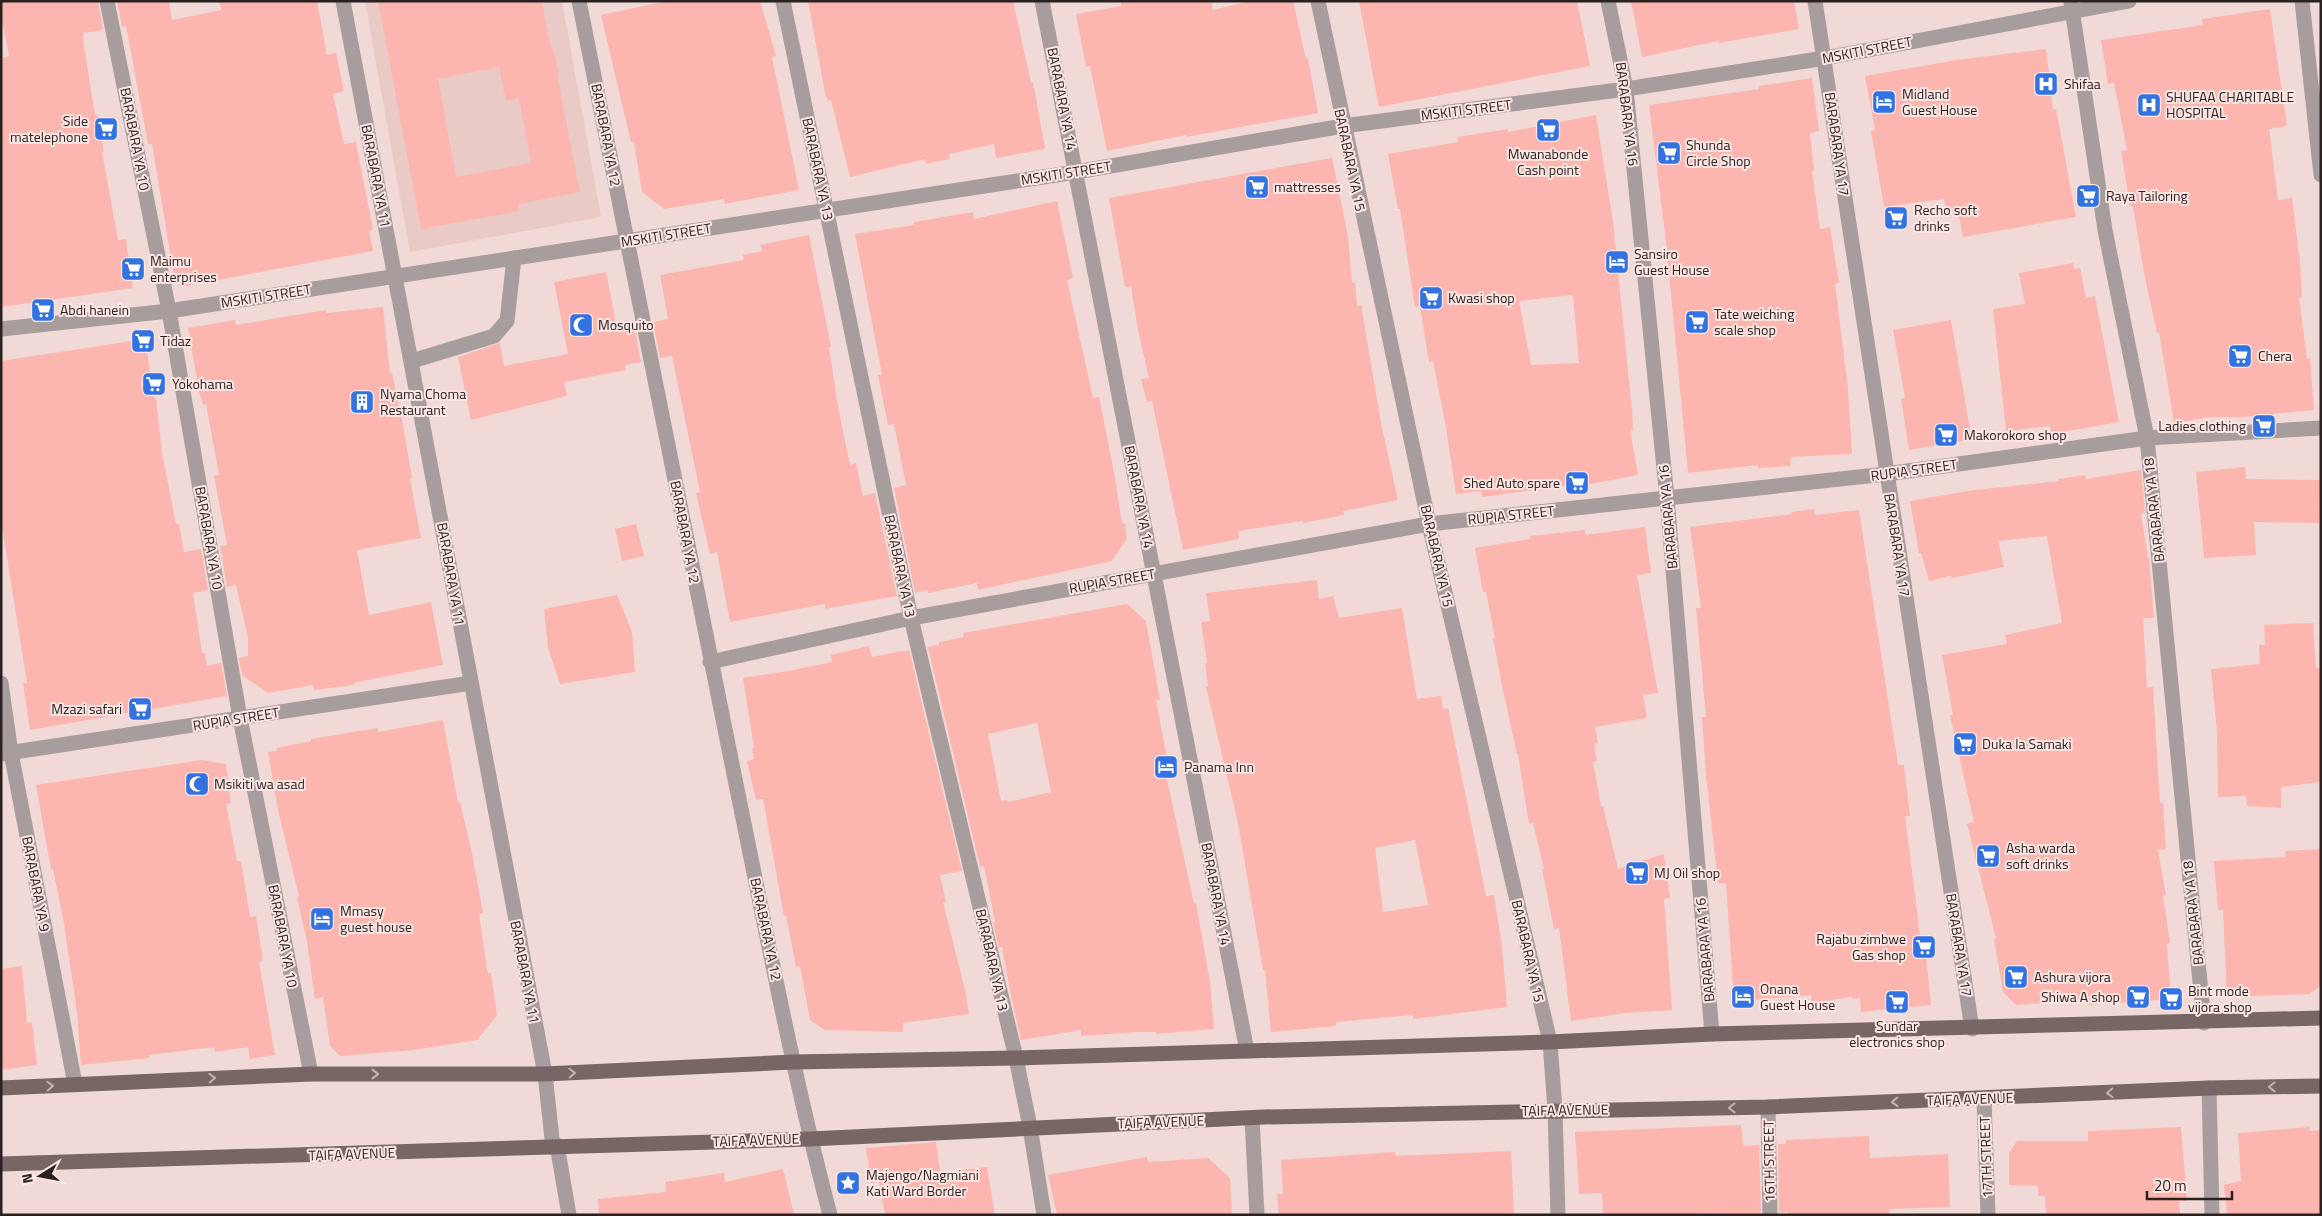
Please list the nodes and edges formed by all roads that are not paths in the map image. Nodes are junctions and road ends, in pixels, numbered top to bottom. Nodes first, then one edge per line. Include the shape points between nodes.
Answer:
1 (107, 1) edge
2 (343, 1) edge
3 (579, 1) edge
4 (783, 1) edge
5 (1042, 1) edge
6 (1318, 1) edge
7 (1608, 1) edge
8 (1815, 1) edge
9 (2129, 1) edge
10 (2302, 1) edge
11 (2072, 6) edge
12 (1824, 58) junction
13 (1626, 89) junction
14 (1342, 126) junction
15 (1076, 172) junction
16 (2321, 175) edge
17 (826, 210) junction
18 (627, 241) junction
19 (514, 258) junction
20 (395, 277) junction
21 (169, 311) junction
22 (1, 329) edge
23 (412, 361) junction
24 (2321, 428) edge
25 (2147, 438) junction
26 (1886, 474) junction
27 (1667, 498) junction
28 (1429, 524) junction
29 (1154, 574) junction
30 (911, 618) junction
31 (710, 662) junction
32 (1, 683) edge
33 (471, 683) junction
34 (240, 718) junction
35 (6, 754) edge
36 (2321, 1018) edge
37 (2204, 1023) junction
38 (1972, 1029) junction
39 (1712, 1034) junction
40 (1550, 1042) junction
41 (1247, 1051) junction
42 (1016, 1058) junction
43 (793, 1062) junction
44 (311, 1074) junction
45 (544, 1074) junction
46 (75, 1084) junction
47 (2321, 1086) edge
48 (1, 1088) edge
49 (2209, 1088) junction
50 (1984, 1099) junction
51 (1768, 1107) junction
52 (1555, 1110) junction
53 (1252, 1118) junction
54 (1030, 1128) junction
55 (810, 1139) junction
56 (555, 1147) junction
57 (1, 1164) edge
58 (569, 1215) edge
59 (830, 1215) edge
60 (1044, 1215) edge
61 (1257, 1215) edge
62 (1558, 1215) edge
63 (1770, 1215) edge
64 (1988, 1215) edge
65 (2212, 1215) edge

1 - 21 street, BARABARA YA 10
2 - 20 street, BARABARA YA 11
3 - 18 street, BARABARA YA 12
4 - 17 street, BARABARA YA 13
5 - 15 street, BARABARA YA 14
6 - 14 street, BARABARA YA 15
7 - 13 street, BARABARA YA 16
8 - 12 street, BARABARA YA 17
9 - 11 street, MSKITI STREET
10 - 16 street
11 - 12 street, MSKITI STREET
11 - 25 street, BARABARA YA 18 via 2105,230
12 - 13 street, MSKITI STREET
12 - 26 street, BARABARA YA 17
13 - 14 street, MSKITI STREET
13 - 27 street, BARABARA YA 16
14 - 15 street, MSKITI STREET
14 - 28 street, BARABARA YA 15
15 - 17 street, MSKITI STREET
15 - 29 street, BARABARA YA 14
17 - 18 street, MSKITI STREET
17 - 30 street, BARABARA YA 13
18 - 19 street, MSKITI STREET
18 - 31 street, BARABARA YA 12
19 - 20 street, MSKITI STREET
19 - 23 street via 507,322 494,336
20 - 21 street, MSKITI STREET
20 - 23 street, BARABARA YA 11
21 - 22 street, MSKITI STREET
21 - 34 street, BARABARA YA 10
23 - 33 street, BARABARA YA 11
24 - 25 street, RUPIA STREET
25 - 26 street, RUPIA STREET
25 - 37 street, BARABARA YA 18
26 - 27 street, RUPIA STREET
26 - 38 street, BARABARA YA 17
27 - 28 street, RUPIA STREET
27 - 39 street, BARABARA YA 16
28 - 29 street, RUPIA STREET
28 - 40 street, BARABARA YA 15
29 - 30 street, RUPIA STREET
29 - 41 street, BARABARA YA 14
30 - 31 street, RUPIA STREET
30 - 42 street, BARABARA YA 13
31 - 43 street, BARABARA YA 12
32 - 35 street, BARABARA YA 9
33 - 34 street, RUPIA STREET
33 - 45 street, BARABARA YA 11
34 - 35 street, RUPIA STREET
34 - 44 street, BARABARA YA 10
35 - 46 street, BARABARA YA 9
36 - 37 main road
37 - 38 main road
38 - 39 main road
39 - 40 main road
40 - 41 main road
40 - 52 street, BARABARA YA 15
41 - 42 main road
42 - 43 main road
42 - 54 street, BARABARA YA 13
45 -> 43 main road
43 - 55 street, BARABARA YA 12
44 -> 45 main road
46 -> 44 main road
45 - 56 street, BARABARA YA 11
48 -> 46 main road
47 -> 49 main road, TAIFA AVENUE
49 -> 50 main road, TAIFA AVENUE
49 - 65 street
50 -> 51 main road, TAIFA AVENUE
50 - 64 street, 17TH STREET
51 -> 52 main road, TAIFA AVENUE
51 - 63 street, 16TH STREET
52 - 53 main road, TAIFA AVENUE
52 - 62 street, BARABARA YA 15
53 - 54 main road, TAIFA AVENUE
53 - 61 street
54 - 55 main road, TAIFA AVENUE
54 - 60 street, BARABARA YA 13
55 - 56 main road, TAIFA AVENUE
55 - 59 street, BARABARA YA 12
56 - 57 main road, TAIFA AVENUE
56 - 58 street, BARABARA YA 11

